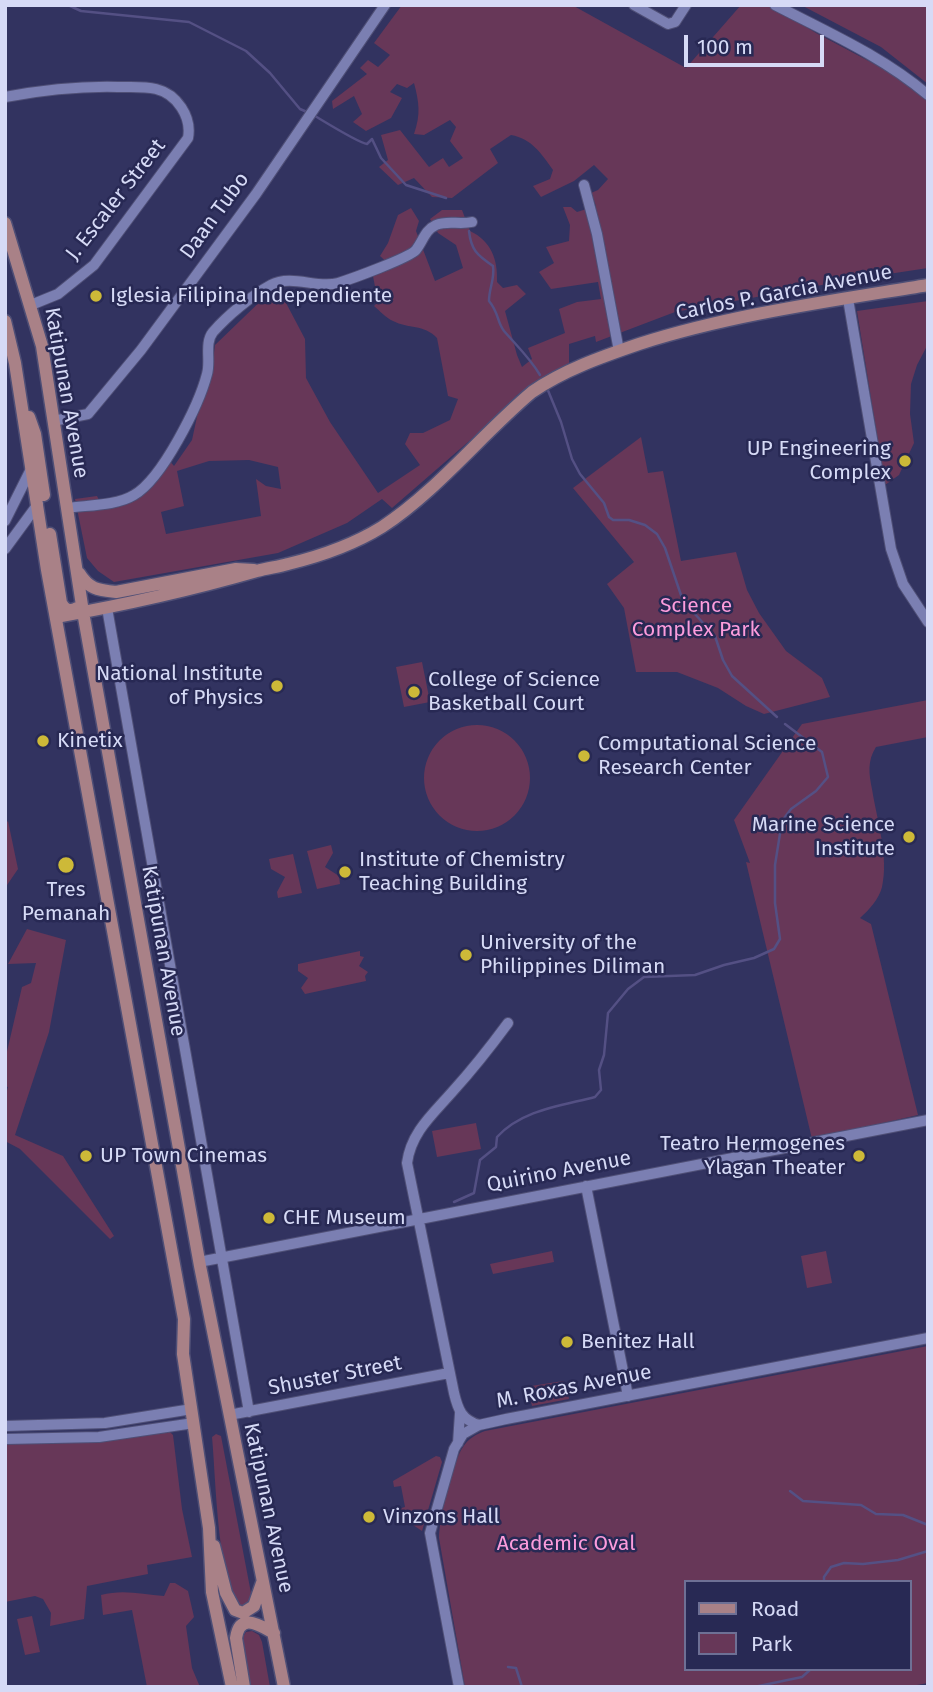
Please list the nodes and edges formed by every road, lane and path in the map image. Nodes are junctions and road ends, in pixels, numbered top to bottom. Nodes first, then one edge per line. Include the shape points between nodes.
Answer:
1 (385, 5) edge
2 (634, 5) edge
3 (686, 5) edge
4 (775, 5) edge
5 (928, 94) edge
6 (5, 97) edge
7 (584, 185) dead end
8 (472, 222) dead end
9 (5, 223) edge
10 (928, 285) edge
11 (848, 299) junction
12 (31, 305) junction
13 (5, 321) edge
14 (619, 351) junction
15 (21, 401) junction
16 (53, 421) junction
17 (32, 469) junction
18 (38, 504) junction
19 (67, 508) junction
20 (5, 522) edge
21 (5, 549) edge
22 (76, 569) junction
23 (258, 570) junction
24 (83, 608) junction
25 (107, 608) junction
26 (55, 617) junction
27 (928, 622) edge
28 (88, 639) junction
29 (113, 782) junction
30 (88, 785) junction
31 (508, 1023) dead end
32 (157, 1024) junction
33 (132, 1028) junction
34 (928, 1120) edge
35 (586, 1186) junction
36 (417, 1219) junction
37 (223, 1258) junction
38 (199, 1262) junction
39 (928, 1338) edge
40 (449, 1373) junction
41 (628, 1396) junction
42 (192, 1409) junction
43 (249, 1412) junction
44 (460, 1413) junction
45 (229, 1415) junction
46 (194, 1423) junction
47 (480, 1425) junction
48 (5, 1426) edge
49 (5, 1439) edge
50 (457, 1443) junction
51 (210, 1532) junction
52 (263, 1579) junction
53 (274, 1633) junction
54 (232, 1687) edge
55 (244, 1687) edge
56 (284, 1687) edge
57 (459, 1687) edge

1 - 16 street, Daan Tubo via 302,130 141,350 88,414
2 - 3 street via 668,24 675,22
4 - 5 street via 866,51
6 - 12 street, J. Escaler Street via 94,86 157,89 178,102 189,125 188,138 94,265 58,294
7 - 14 street
8 - 19 street via 433,226 415,251 341,282 295,281 270,286 212,334 200,395 150,481 121,500
9 - 12 main road, Katipunan Avenue
10 - 11 main road, Carlos P. Garcia Avenue
11 - 14 main road, Carlos P. Garcia Avenue via 717,322
11 - 27 street via 891,549 903,584
12 - 16 main road, Katipunan Avenue
13 - 15 main road
14 - 23 main road, Carlos P. Garcia Avenue via 576,367 532,392 383,526 314,558
15 - 17 main road
15 - 24 main road via 35,434 61,603 68,610
16 - 19 main road, Katipunan Avenue
17 - 18 main road
17 - 20 street
18 - 21 street
18 - 26 main road
19 - 22 main road, Katipunan Avenue
22 - 23 main road, Carlos P. Garcia Avenue via 86,584 116,592 236,569
22 - 24 main road, Katipunan Avenue
23 - 25 main road, Carlos P. Garcia Avenue
24 - 25 main road, Carlos P. Garcia Avenue
24 - 26 main road, Carlos P. Garcia Avenue
24 - 28 main road, Katipunan Avenue
25 - 28 main road
25 - 37 street, Katipunan Avenue
26 - 30 main road
28 - 29 main road, Katipunan Avenue
29 - 30 main road
29 - 32 main road, Katipunan Avenue
30 - 33 main road
31 - 36 street via 415,1138 407,1163
32 - 33 main road
32 - 38 main road, Katipunan Avenue
33 - 42 main road via 184,1319 183,1354
34 - 35 street, Quirino Avenue
35 - 36 street, Quirino Avenue
35 - 41 street
36 - 37 street, Quirino Avenue
36 - 40 street
37 - 38 street, Quirino Avenue
37 - 43 street, Katipunan Avenue
38 - 45 main road, Katipunan Avenue
39 - 41 street, M. Roxas Avenue
40 - 43 street, Shuster Street
40 - 44 street
41 - 47 street, M. Roxas Avenue
42 - 46 main road
42 - 48 street via 105,1423
43 - 45 street, Shuster Street
44 - 47 street
44 - 50 street
45 - 52 main road, Katipunan Avenue
46 - 49 street via 99,1437
46 - 51 main road
47 - 50 street, M. Roxas Avenue
50 - 57 street via 430,1533
51 - 52 main road via 235,1610 243,1613 254,1606
51 - 54 main road via 212,1592
52 - 53 main road, Katipunan Avenue
53 - 55 main road via 251,1622 237,1631
53 - 56 main road, Katipunan Avenue

